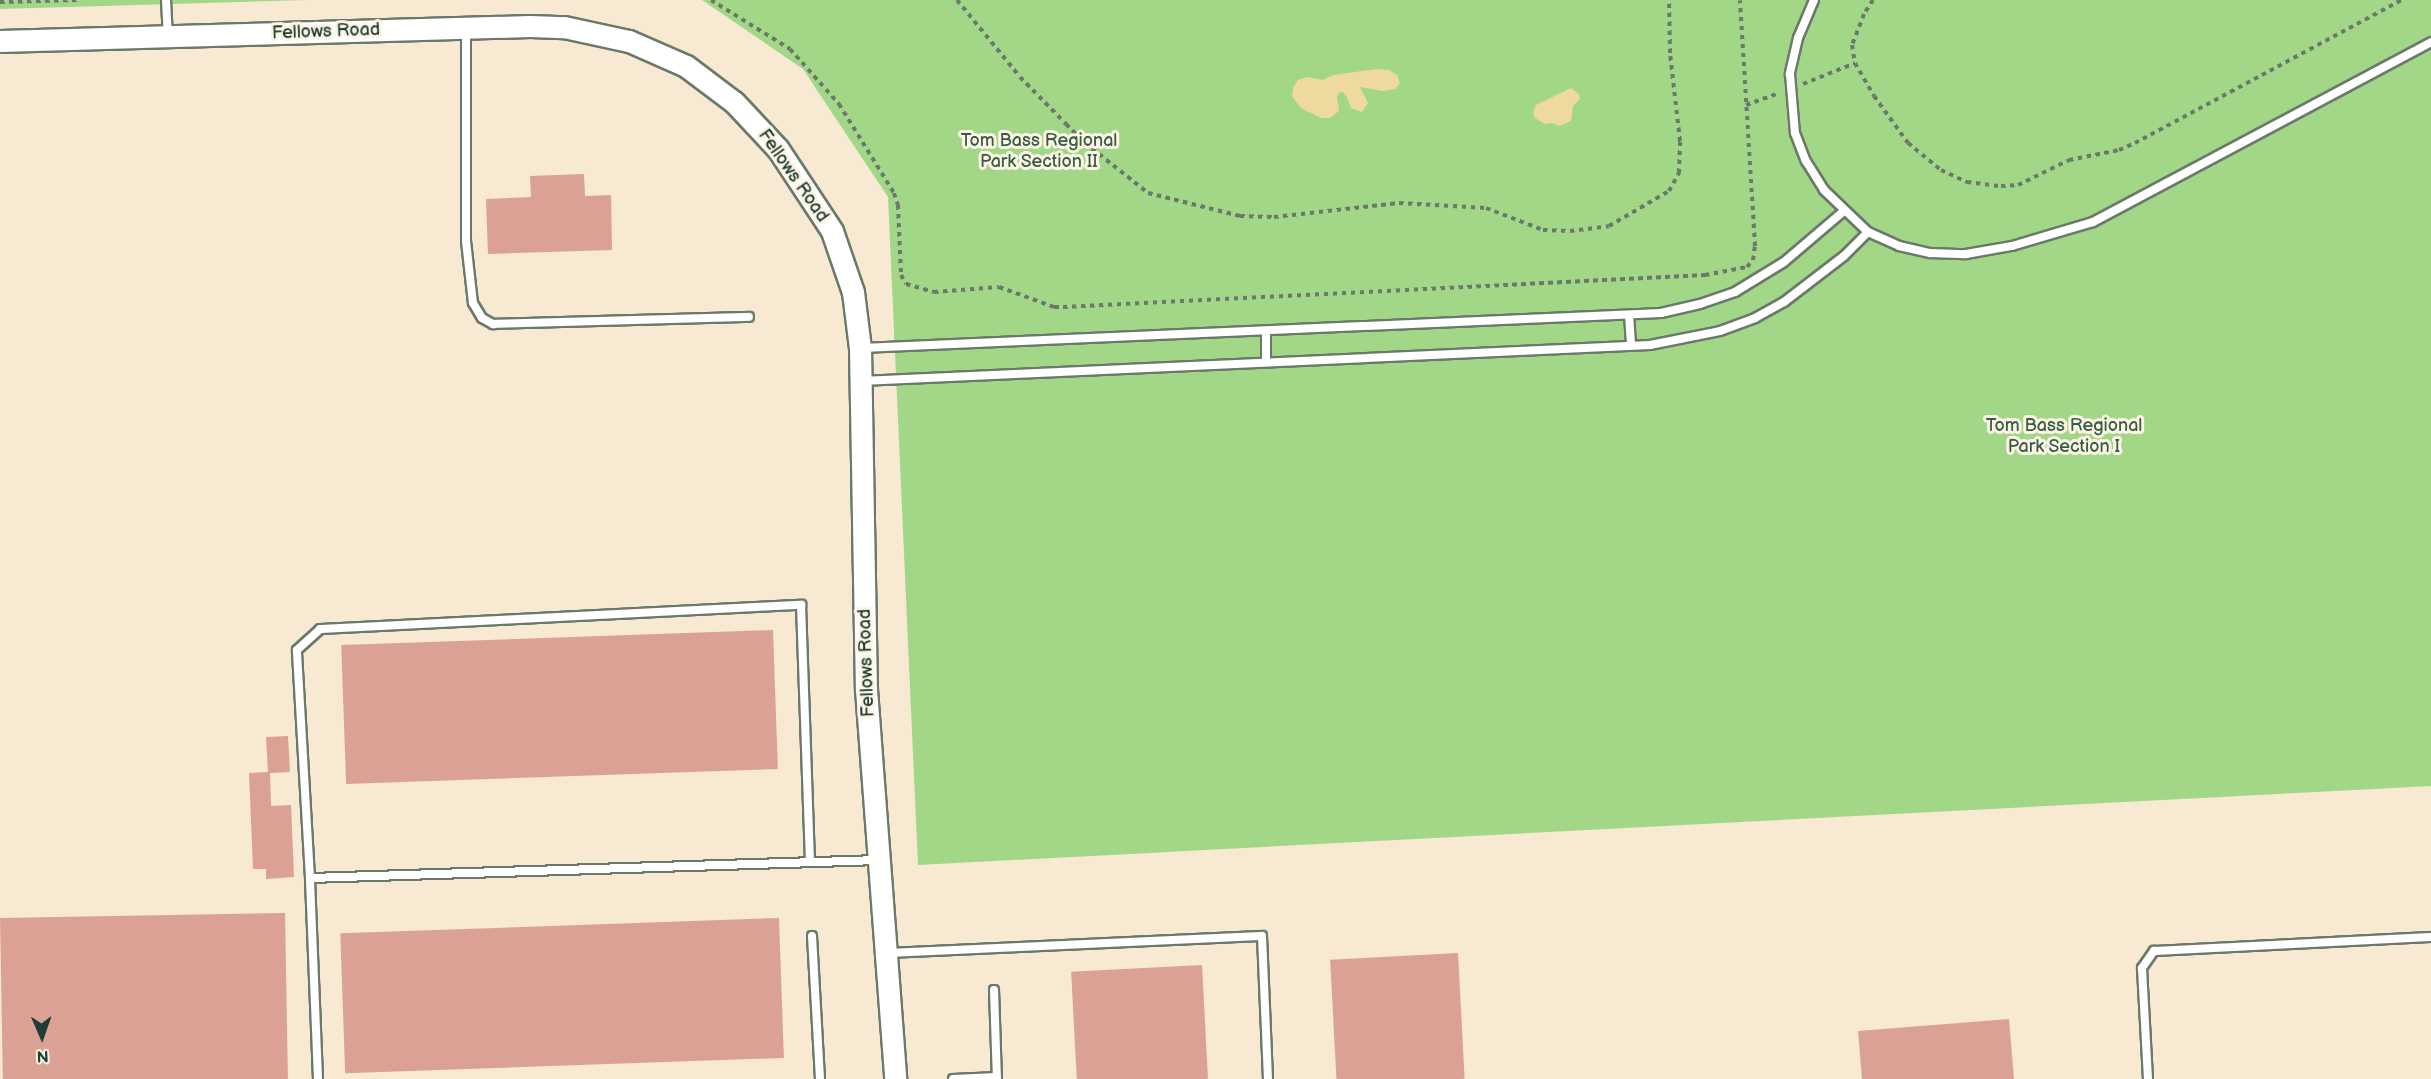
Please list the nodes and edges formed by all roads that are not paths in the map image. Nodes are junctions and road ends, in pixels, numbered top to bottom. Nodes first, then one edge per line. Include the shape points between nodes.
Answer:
1 (166, 0) edge
2 (1814, 0) edge
3 (466, 28) junction
4 (168, 37) junction
5 (0, 41) edge
6 (2431, 42) edge
7 (1845, 211) junction
8 (1868, 232) junction
9 (1629, 315) junction
10 (749, 317) dead end
11 (1266, 331) junction
12 (1631, 345) junction
13 (860, 348) junction
14 (1266, 362) junction
15 (861, 381) junction
16 (879, 860) junction
17 (810, 862) junction
18 (310, 878) junction
19 (812, 936) dead end
20 (2431, 937) edge
21 (886, 953) junction
22 (994, 990) dead end
23 (997, 1078) edge
24 (318, 1079) edge
25 (820, 1079) edge
26 (895, 1079) edge
27 (953, 1079) edge
28 (1268, 1079) edge
29 (2148, 1079) edge

1 - 4 lane
2 - 7 lane via 1798,38 1790,74 1795,133 1824,190
3 - 4 street, Fellows Road
3 - 10 lane via 466,241 472,303 482,318 493,324
3 - 13 street, Fellows Road via 530,26 598,32 661,53 711,83 778,148 832,231 853,292
4 - 5 street, Fellows Road
6 - 8 lane via 2093,222 2012,246 1966,254 1930,254
7 - 8 lane
7 - 9 lane via 1784,262 1735,292 1661,313
8 - 12 lane via 1844,256 1784,302 1755,318 1720,331
9 - 11 lane
9 - 12 lane
11 - 13 lane
11 - 14 lane
12 - 14 lane
13 - 15 street, Fellows Road
14 - 15 lane
15 - 16 street, Fellows Road via 866,689
16 - 17 lane
16 - 21 street, Fellows Road
17 - 18 lane
17 - 18 lane via 801,604 320,629 297,650
18 - 24 lane
19 - 25 lane
20 - 29 lane via 2154,951 2142,968
21 - 26 street, Fellows Road
21 - 28 lane via 1263,936
22 - 23 lane
23 - 27 lane

